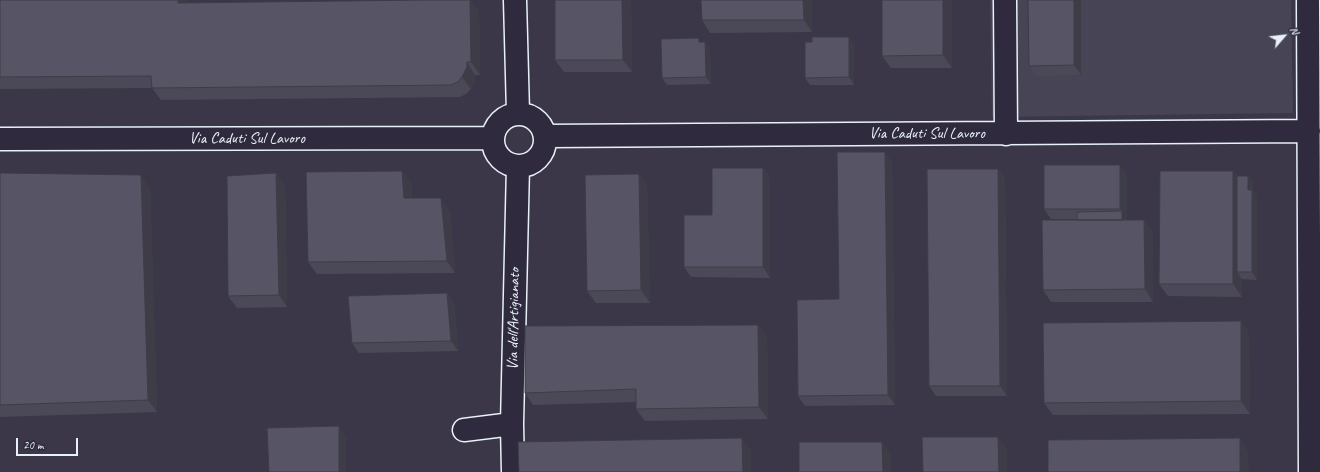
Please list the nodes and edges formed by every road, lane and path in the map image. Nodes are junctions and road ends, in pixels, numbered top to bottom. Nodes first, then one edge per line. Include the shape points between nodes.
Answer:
1 (515, 0) edge
2 (1005, 0) edge
3 (1308, 0) edge
4 (518, 113) junction
5 (1309, 131) junction
6 (1006, 134) junction
7 (546, 136) junction
8 (493, 138) junction
9 (0, 139) edge
10 (518, 166) junction
11 (512, 424) junction
12 (464, 430) dead end
13 (513, 472) edge
14 (1310, 472) edge

1 - 4 street
2 - 6 street
3 - 5 street
4 - 7 street via 533,117 539,122
4 - 8 street via 504,118 498,124
5 - 6 street, Via Caduti Sul Lavoro
5 - 14 street
6 - 7 street, Via Caduti Sul Lavoro
7 - 10 street via 543,151 538,158
8 - 9 street, Via Caduti Sul Lavoro
8 - 10 street via 497,154 506,162
10 - 11 street, Via dell'Artigianato
11 - 12 street
11 - 13 street, Via dell'Artigianato

